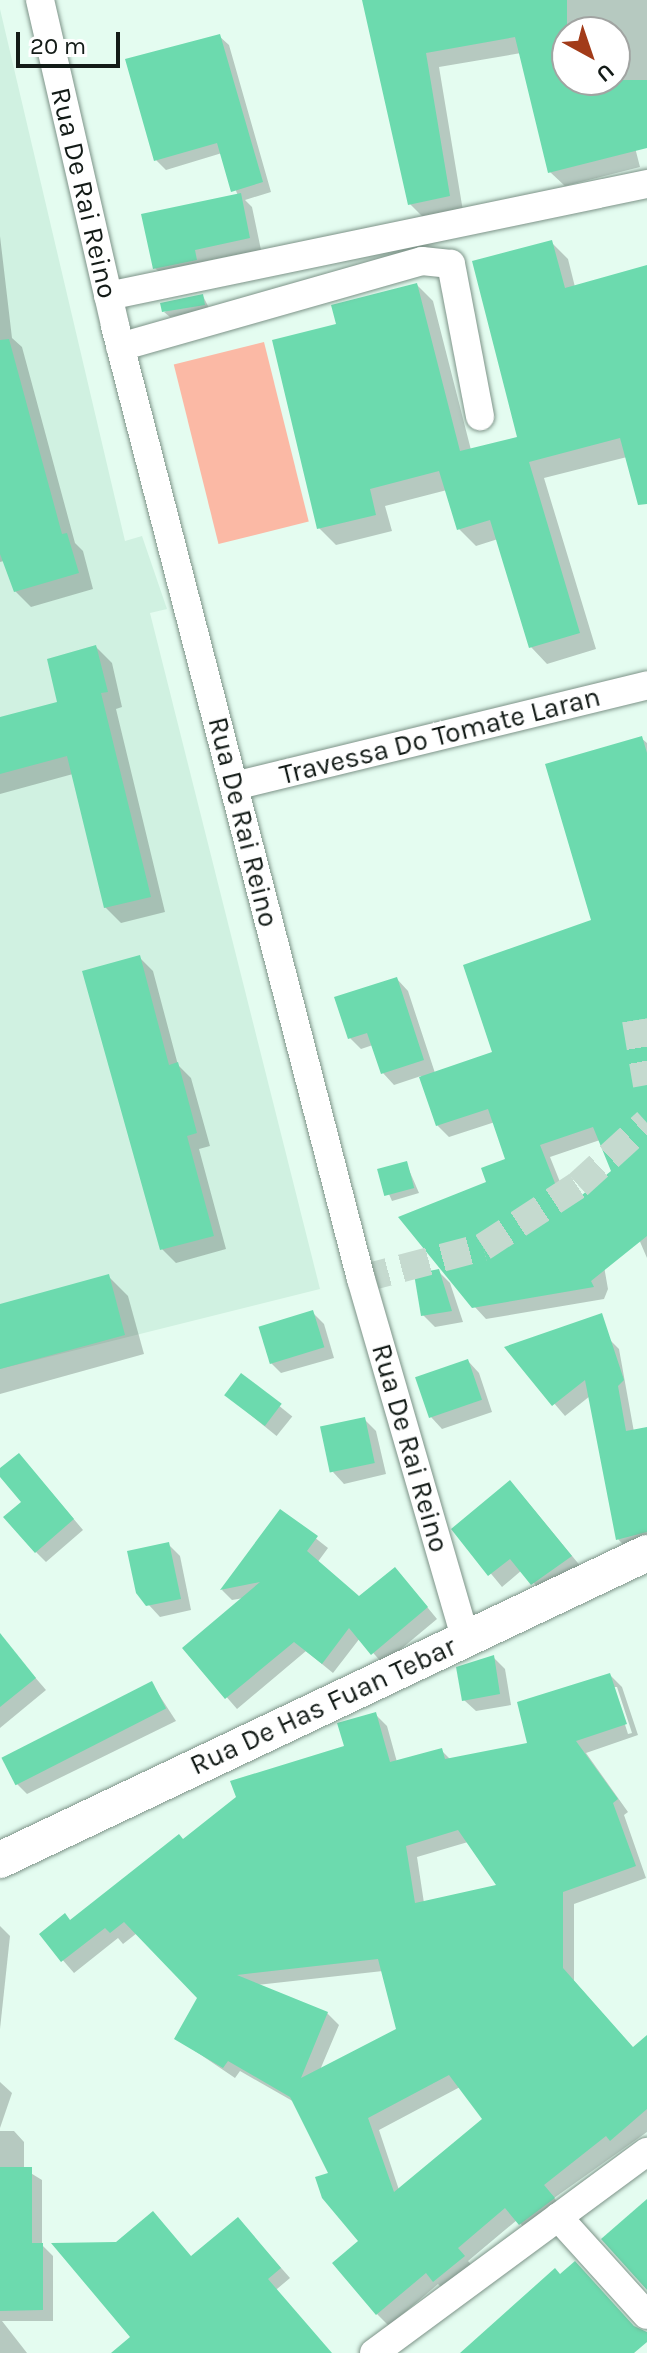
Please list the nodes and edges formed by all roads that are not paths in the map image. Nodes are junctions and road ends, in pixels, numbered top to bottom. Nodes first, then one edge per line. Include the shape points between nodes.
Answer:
1 (40, 0) edge
2 (647, 184) edge
3 (108, 296) junction
4 (120, 347) junction
5 (480, 416) dead end
6 (647, 685) edge
7 (234, 786) junction
8 (647, 1553) edge
9 (465, 1638) junction
10 (0, 1860) edge
11 (647, 2152) edge
12 (558, 2217) junction
13 (647, 2315) edge
14 (374, 2353) edge

1 - 3 street, Rua De Rai Reino
2 - 3 street
3 - 4 street, Rua De Rai Reino
4 - 5 street via 422,261 451,264
4 - 7 street, Rua De Rai Reino
6 - 7 street, Travessa Do Tomate Laran
7 - 9 street, Rua De Rai Reino via 361,1279
8 - 9 street, Rua De Has Fuan Tebar
9 - 10 street, Rua De Has Fuan Tebar
11 - 12 street
12 - 13 street
12 - 14 street

